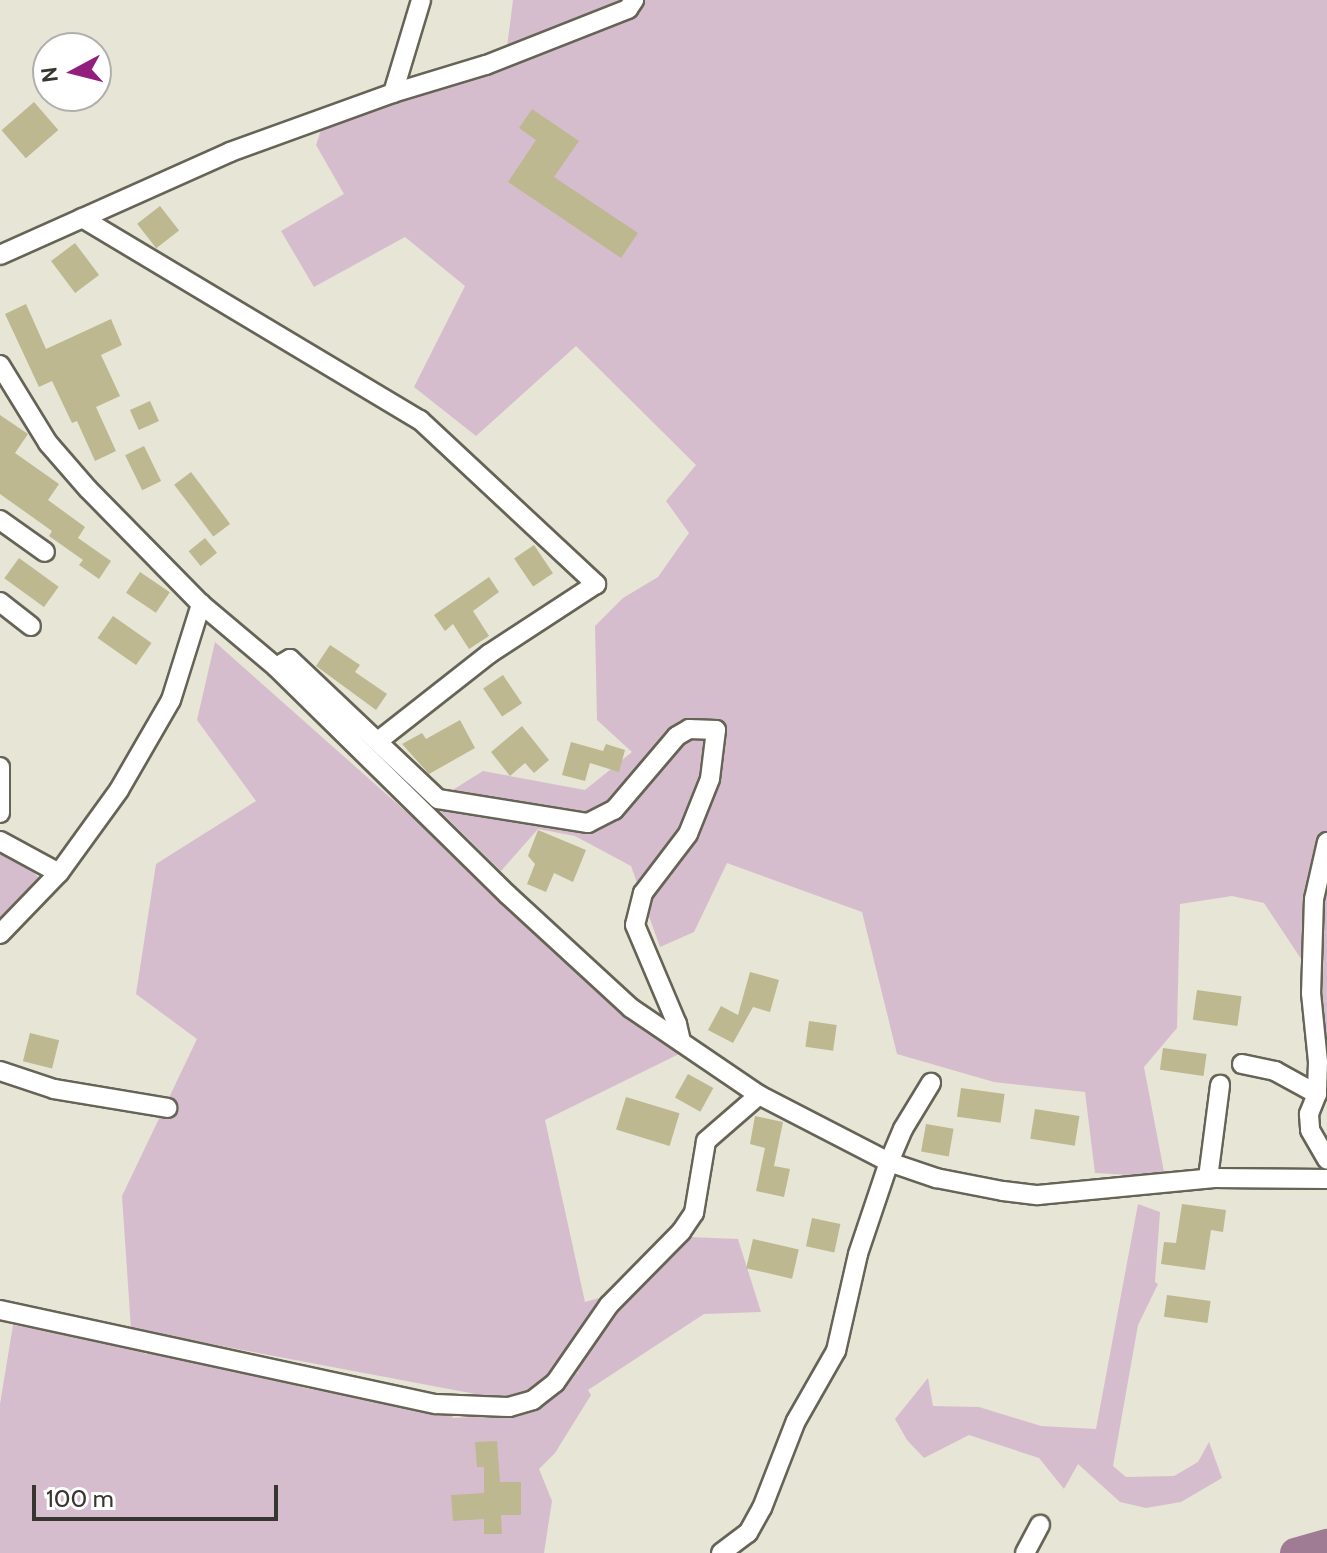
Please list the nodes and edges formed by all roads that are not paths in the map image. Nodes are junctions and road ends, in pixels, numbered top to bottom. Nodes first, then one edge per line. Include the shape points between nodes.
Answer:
1 (421, 0) edge
2 (634, 0) edge
3 (393, 93) junction
4 (82, 218) junction
5 (0, 255) edge
6 (0, 365) edge
7 (0, 520) edge
8 (45, 552) dead end
9 (0, 602) edge
10 (201, 604) junction
11 (31, 626) dead end
12 (276, 667) junction
13 (378, 741) junction
14 (0, 767) edge
15 (0, 813) edge
16 (0, 841) edge
17 (1327, 842) edge
18 (59, 873) junction
19 (0, 934) edge
20 (681, 1042) junction
21 (1242, 1064) dead end
22 (0, 1071) edge
23 (931, 1083) dead end
24 (1220, 1085) dead end
25 (1317, 1094) junction
26 (759, 1095) junction
27 (167, 1108) dead end
28 (1327, 1159) edge
29 (889, 1162) junction
30 (1208, 1178) junction
31 (1327, 1179) edge
32 (0, 1310) edge
33 (1040, 1525) dead end
34 (1026, 1550) edge
35 (721, 1553) edge

1 - 3 street
2 - 3 street via 628,9 486,65
3 - 4 street via 230,152
4 - 5 street
4 - 13 street via 420,420 596,584 489,654
6 - 10 street via 48,443
7 - 8 street
9 - 11 street
10 - 12 street
10 - 18 street via 171,700 119,790
12 - 13 street via 290,659
12 - 20 street via 508,895 631,1008
13 - 20 street via 438,799 588,823 614,810 677,736 689,729 716,730 710,779 688,834 643,893 635,925
14 - 15 street
16 - 18 street
17 - 25 street via 1318,867 1312,937
18 - 19 street
20 - 26 street
21 - 25 street via 1275,1071
22 - 27 street via 54,1089
23 - 29 street
24 - 30 street
25 - 28 street via 1309,1114 1310,1130
26 - 29 street
26 - 32 street via 706,1141 694,1213 681,1232 609,1305 555,1383 533,1400 509,1407 436,1404
29 - 30 street via 936,1178 1038,1195
29 - 35 street via 858,1254 836,1351 796,1421 748,1533
30 - 31 street
33 - 34 street

